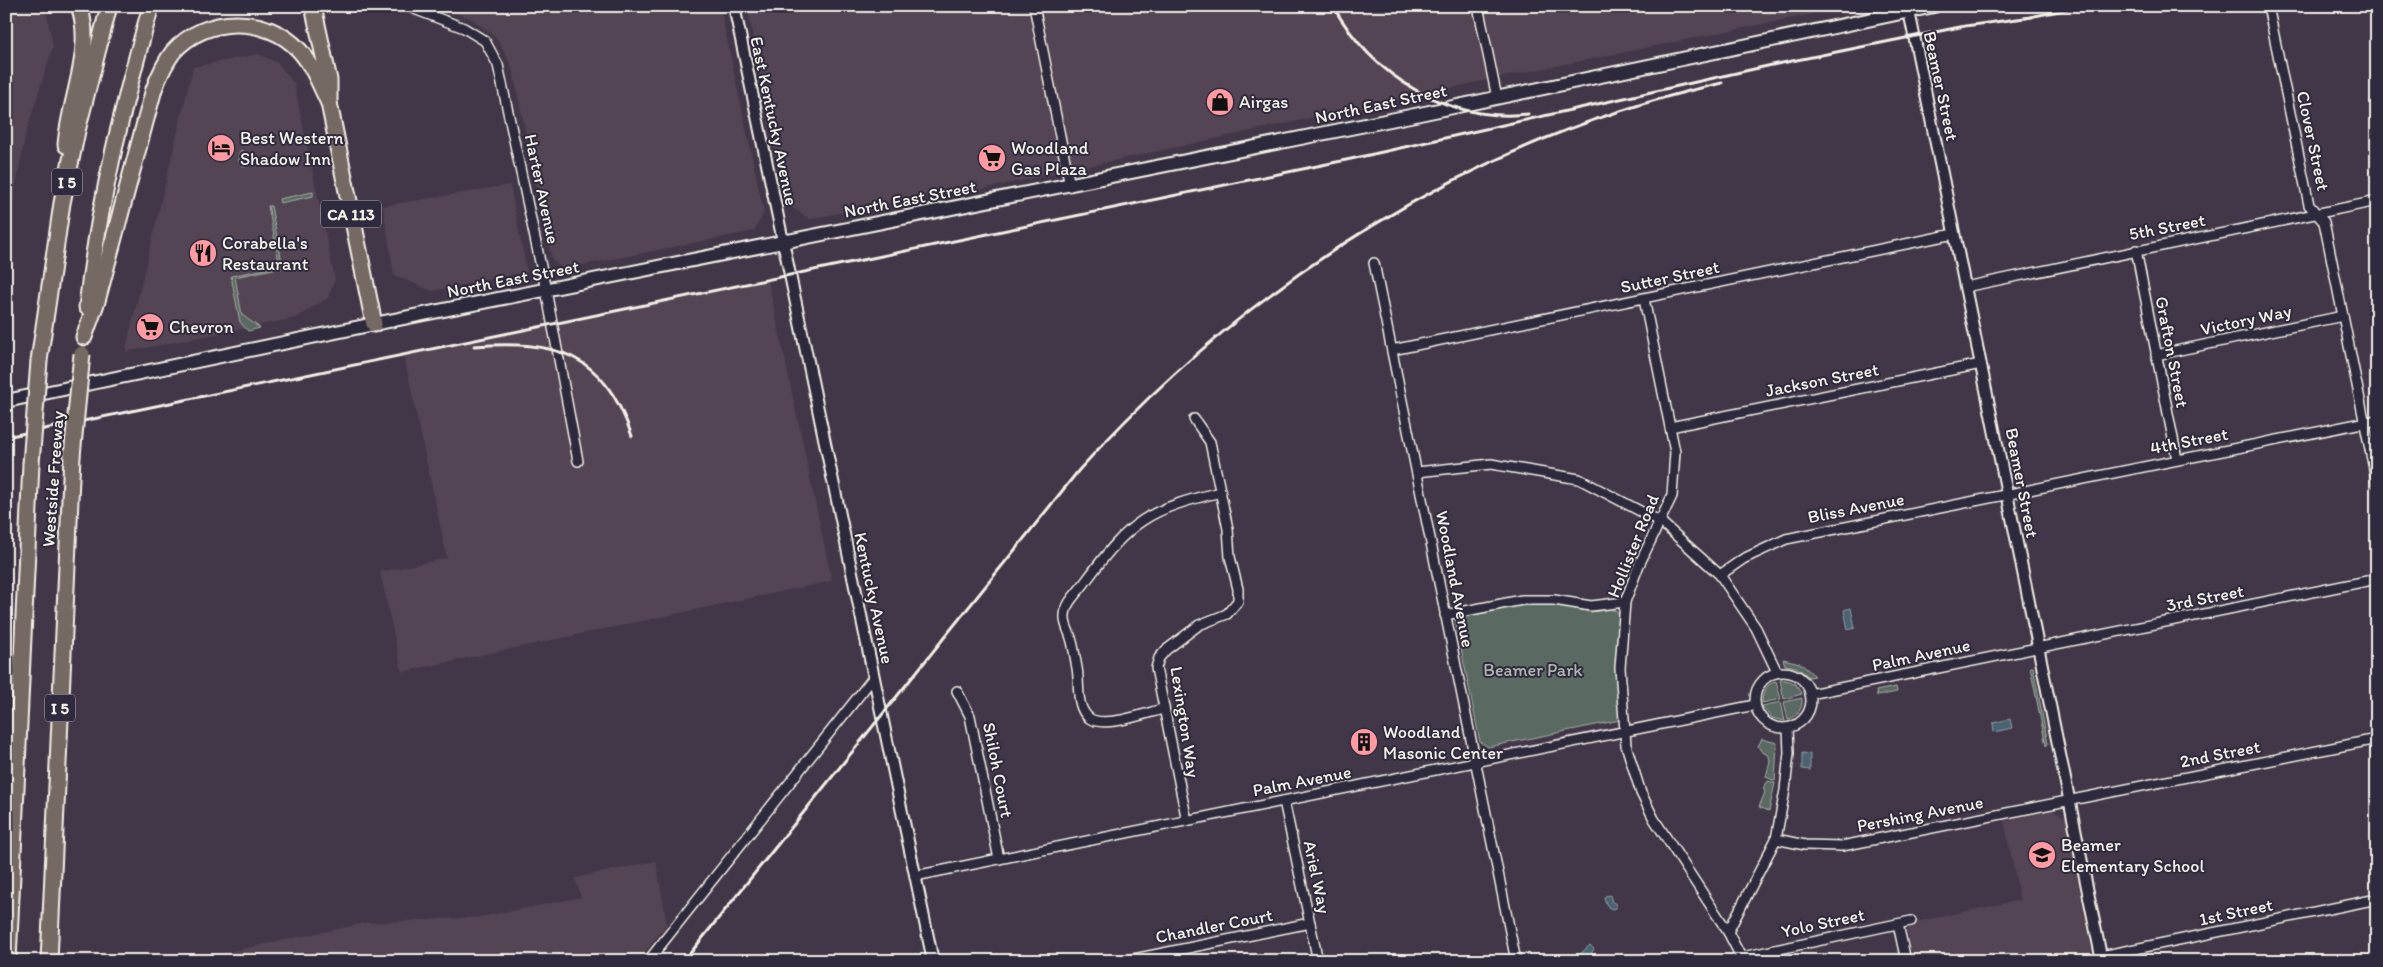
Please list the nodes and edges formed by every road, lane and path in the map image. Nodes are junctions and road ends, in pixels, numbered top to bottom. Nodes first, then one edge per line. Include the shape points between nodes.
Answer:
1 (80, 6) edge
2 (109, 6) edge
3 (151, 6) edge
4 (313, 6) edge
5 (406, 6) edge
6 (734, 6) edge
7 (1034, 6) edge
8 (1478, 6) edge
9 (1934, 6) edge
10 (2268, 6) edge
11 (1908, 9) edge
12 (1497, 98) junction
13 (328, 103) junction
14 (1070, 186) junction
15 (2377, 201) edge
16 (62, 203) junction
17 (2316, 214) junction
18 (1954, 234) junction
19 (783, 242) junction
20 (2136, 250) junction
21 (1374, 263) dead end
22 (1965, 287) junction
23 (546, 290) junction
24 (1644, 299) junction
25 (2343, 316) junction
26 (374, 324) junction
27 (84, 336) junction
28 (1392, 350) junction
29 (2156, 355) junction
30 (1981, 364) junction
31 (6, 401) edge
32 (1194, 419) dead end
33 (2377, 420) edge
34 (2364, 422) junction
35 (1670, 427) junction
36 (2177, 459) junction
37 (578, 461) dead end
38 (1417, 472) junction
39 (2377, 484) edge
40 (1221, 492) junction
41 (2007, 494) junction
42 (1661, 522) junction
43 (1720, 575) junction
44 (2377, 579) edge
45 (1625, 602) junction
46 (1445, 616) junction
47 (2039, 648) junction
48 (1777, 672) junction
49 (873, 678) junction
50 (957, 691) dead end
51 (1810, 694) junction
52 (1755, 706) junction
53 (1163, 709) junction
54 (1788, 728) junction
55 (1624, 731) junction
56 (2377, 739) edge
57 (1475, 763) junction
58 (1284, 801) junction
59 (2070, 801) junction
60 (1187, 821) junction
61 (1776, 838) junction
62 (1000, 859) junction
63 (915, 876) junction
64 (2377, 899) edge
65 (1911, 921) dead end
66 (1310, 923) junction
67 (1898, 924) junction
68 (1728, 932) junction
69 (2102, 958) edge
70 (1742, 959) edge
71 (8, 961) edge
72 (49, 961) edge
73 (648, 961) edge
74 (933, 961) edge
75 (1124, 961) edge
76 (1318, 961) edge
77 (1516, 961) edge
78 (1906, 961) edge

1 - 16 highway via 83,53 68,125
2 - 16 highway, Westside Freeway / I 5
3 - 27 highway, Westside Freeway / I 5 via 113,156 93,259
4 - 13 highway, CA 113 via 329,80
5 - 23 street, Harter Avenue via 464,28 485,41 498,65
6 - 19 street, East Kentucky Avenue
7 - 14 street
8 - 12 street
9 - 11 main road, North East Street
10 - 17 street, Clover Street via 2309,205
11 - 12 main road, North East Street
11 - 18 street, Beamer Street
12 - 14 main road, North East Street
13 - 26 highway, CA 113
13 - 27 highway via 300,50 286,38 258,26 215,26 174,51 162,68 154,89 97,301
14 - 19 main road, North East Street
15 - 17 street, 5th Street
16 - 71 highway, Westside Freeway / I 5, bridge via 39,361 31,464
17 - 20 street, 5th Street
17 - 25 street, Clover Street via 2324,222
18 - 22 street, Beamer Street
18 - 24 street, Sutter Street
19 - 23 main road, North East Street
19 - 49 street, Kentucky Avenue
20 - 22 street, 5th Street
20 - 29 street, Grafton Street
21 - 28 street, Woodland Avenue
22 - 30 street, Beamer Street
23 - 26 main road, North East Street
23 - 37 street, Harter Avenue
24 - 28 street, Sutter Street
24 - 35 street, Hollister Road
25 - 29 street, Victory Way
25 - 34 street, Clover Street
26 - 31 main road, North East Street
27 - 72 highway, Westside Freeway / I 5, bridge via 72,456
28 - 38 street, Woodland Avenue
29 - 36 street, Grafton Street
30 - 35 street, Jackson Street
30 - 41 street, Beamer Street
32 - 40 street via 1210,442
33 - 34 street, 4th Street
34 - 36 street, 4th Street
34 - 39 street, Clover Street
35 - 42 street, Hollister Road via 1675,473 1672,496
36 - 41 street, 4th Street
38 - 42 street via 1491,464 1579,479
38 - 46 street, Woodland Avenue
40 - 53 street, Lexington Way via 1238,601 1226,614 1199,626 1159,658 1156,668
40 - 53 street via 1164,508 1129,529 1068,603 1064,615 1079,677 1082,709 1089,718 1111,723
41 - 43 street, Bliss Avenue via 1786,539 1743,559
41 - 47 street, Beamer Street
42 - 43 street
42 - 45 street, Hollister Road
43 - 48 street via 1756,628
44 - 47 street, 3rd Street
45 - 46 street via 1591,606 1554,600 1522,600
45 - 55 street, Hollister Road via 1620,668
46 - 57 street, Woodland Avenue
47 - 51 street, Palm Avenue
47 - 59 street, Beamer Street
48 - 51 street via 1798,676
48 - 52 street via 1759,684
49 - 63 street, Kentucky Avenue
49 - 73 street
50 - 62 street, Shiloh Court via 970,716
51 - 54 street via 1806,716
52 - 54 street via 1767,724
52 - 55 street, Palm Avenue
53 - 60 street, Lexington Way
54 - 61 street via 1785,790
55 - 57 street, Palm Avenue
55 - 68 street, Hollister Road via 1631,765 1654,819
56 - 59 street, 2nd Street
57 - 58 street, Palm Avenue
57 - 77 street, Woodland Avenue
58 - 60 street, Palm Avenue
58 - 66 street, Ariel Way
59 - 61 street, Pershing Avenue via 1842,846 1805,845
59 - 69 street, Beamer Street
60 - 62 street, Palm Avenue
61 - 68 street
62 - 63 street, Palm Avenue
63 - 74 street, Kentucky Avenue
64 - 69 street, 1st Street
65 - 67 street, Yolo Street
66 - 75 street, Chandler Court
66 - 76 street, Ariel Way
67 - 70 street, Yolo Street
67 - 78 street
68 - 70 street, Hollister Road

